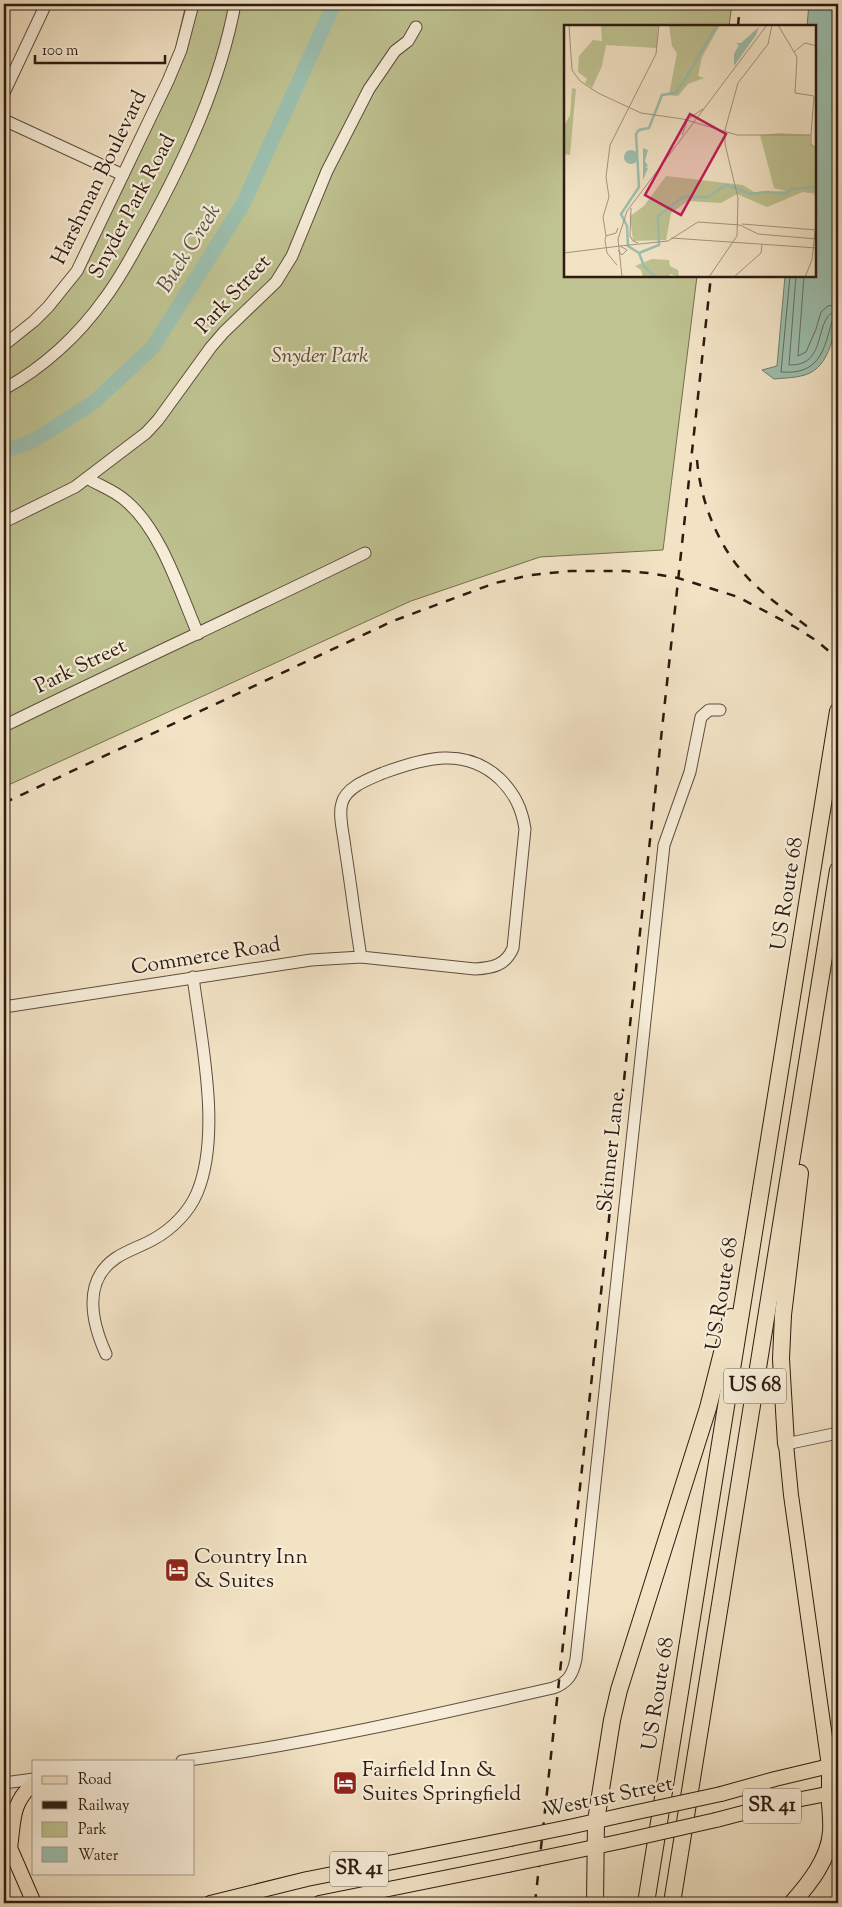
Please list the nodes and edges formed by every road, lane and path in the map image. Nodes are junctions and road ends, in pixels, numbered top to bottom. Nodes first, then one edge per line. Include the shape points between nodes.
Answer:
1 (46, 4) edge
2 (193, 4) edge
3 (235, 4) edge
4 (416, 27) dead end
5 (4, 93) edge
6 (4, 120) edge
7 (123, 175) junction
8 (4, 345) edge
9 (4, 389) edge
10 (87, 478) junction
11 (4, 522) edge
12 (365, 553) dead end
13 (198, 634) junction
14 (720, 710) dead end
15 (837, 716) edge
16 (4, 726) edge
17 (838, 870) edge
18 (361, 957) junction
19 (193, 978) junction
20 (4, 1007) edge
21 (806, 1066) junction
22 (752, 1251) junction
23 (106, 1354) dead end
24 (838, 1434) edge
25 (786, 1444) junction
26 (188, 1760) edge
27 (833, 1765) edge
28 (32, 1781) edge
29 (4, 1784) edge
30 (32, 1784) edge
31 (834, 1792) edge
32 (596, 1821) junction
33 (4, 1834) edge
34 (596, 1847) junction
35 (10, 1848) junction
36 (34, 1903) edge
37 (210, 1903) edge
38 (319, 1903) edge
39 (594, 1903) edge
40 (646, 1903) edge
41 (672, 1903) edge
42 (792, 1903) edge

1 - 5 street
2 - 7 street, Harshman Boulevard via 181,50
3 - 9 street, Snyder Park Road via 199,122 159,206 122,273 105,299 66,342 33,371
4 - 10 street, Park Street via 408,41 385,64 350,123 292,256 276,282 211,346 146,433
6 - 7 street
7 - 8 street, Harshman Boulevard via 76,271 48,307
10 - 11 street, Park Street
10 - 13 street via 115,491 140,513 160,544
12 - 13 street, Park Street
13 - 16 street, Park Street
14 - 26 street, Skinner Lane via 709,710 701,717 690,772 664,845 574,1669 567,1681 559,1686 369,1729
15 - 22 highway, US Route 68 / US 68
17 - 21 highway, US 68
18 - 18 street, Commerce Road via 343,832 341,808 344,798 358,785 402,766 438,758 464,759 484,767 506,785 523,817 524,845 513,948 505,961 490,968 475,969
18 - 19 street, Commerce Road via 310,960
19 - 20 street, Commerce Road
19 - 23 street via 208,1118 201,1183 190,1206 167,1230 117,1257 102,1272 92,1303 96,1330
21 - 25 highway via 800,1173 783,1315 781,1359
21 - 41 highway, US 68
22 - 32 highway via 739,1285 708,1408 619,1690
22 - 40 highway, US Route 68 / US 68
24 - 25 street
25 - 27 main road
27 - 31 main road
27 - 32 main road, West 1st Street / SR 41, bridge
28 - 29 street
30 - 35 main road via 13,1813
31 - 34 main road, SR 41, bridge
31 - 42 highway via 831,1833 825,1853 811,1880
32 - 34 highway
32 - 37 main road, West 1st Street / SR 41, bridge via 307,1879
33 - 35 main road
34 - 38 main road, SR 41, bridge
34 - 39 highway
35 - 36 main road

